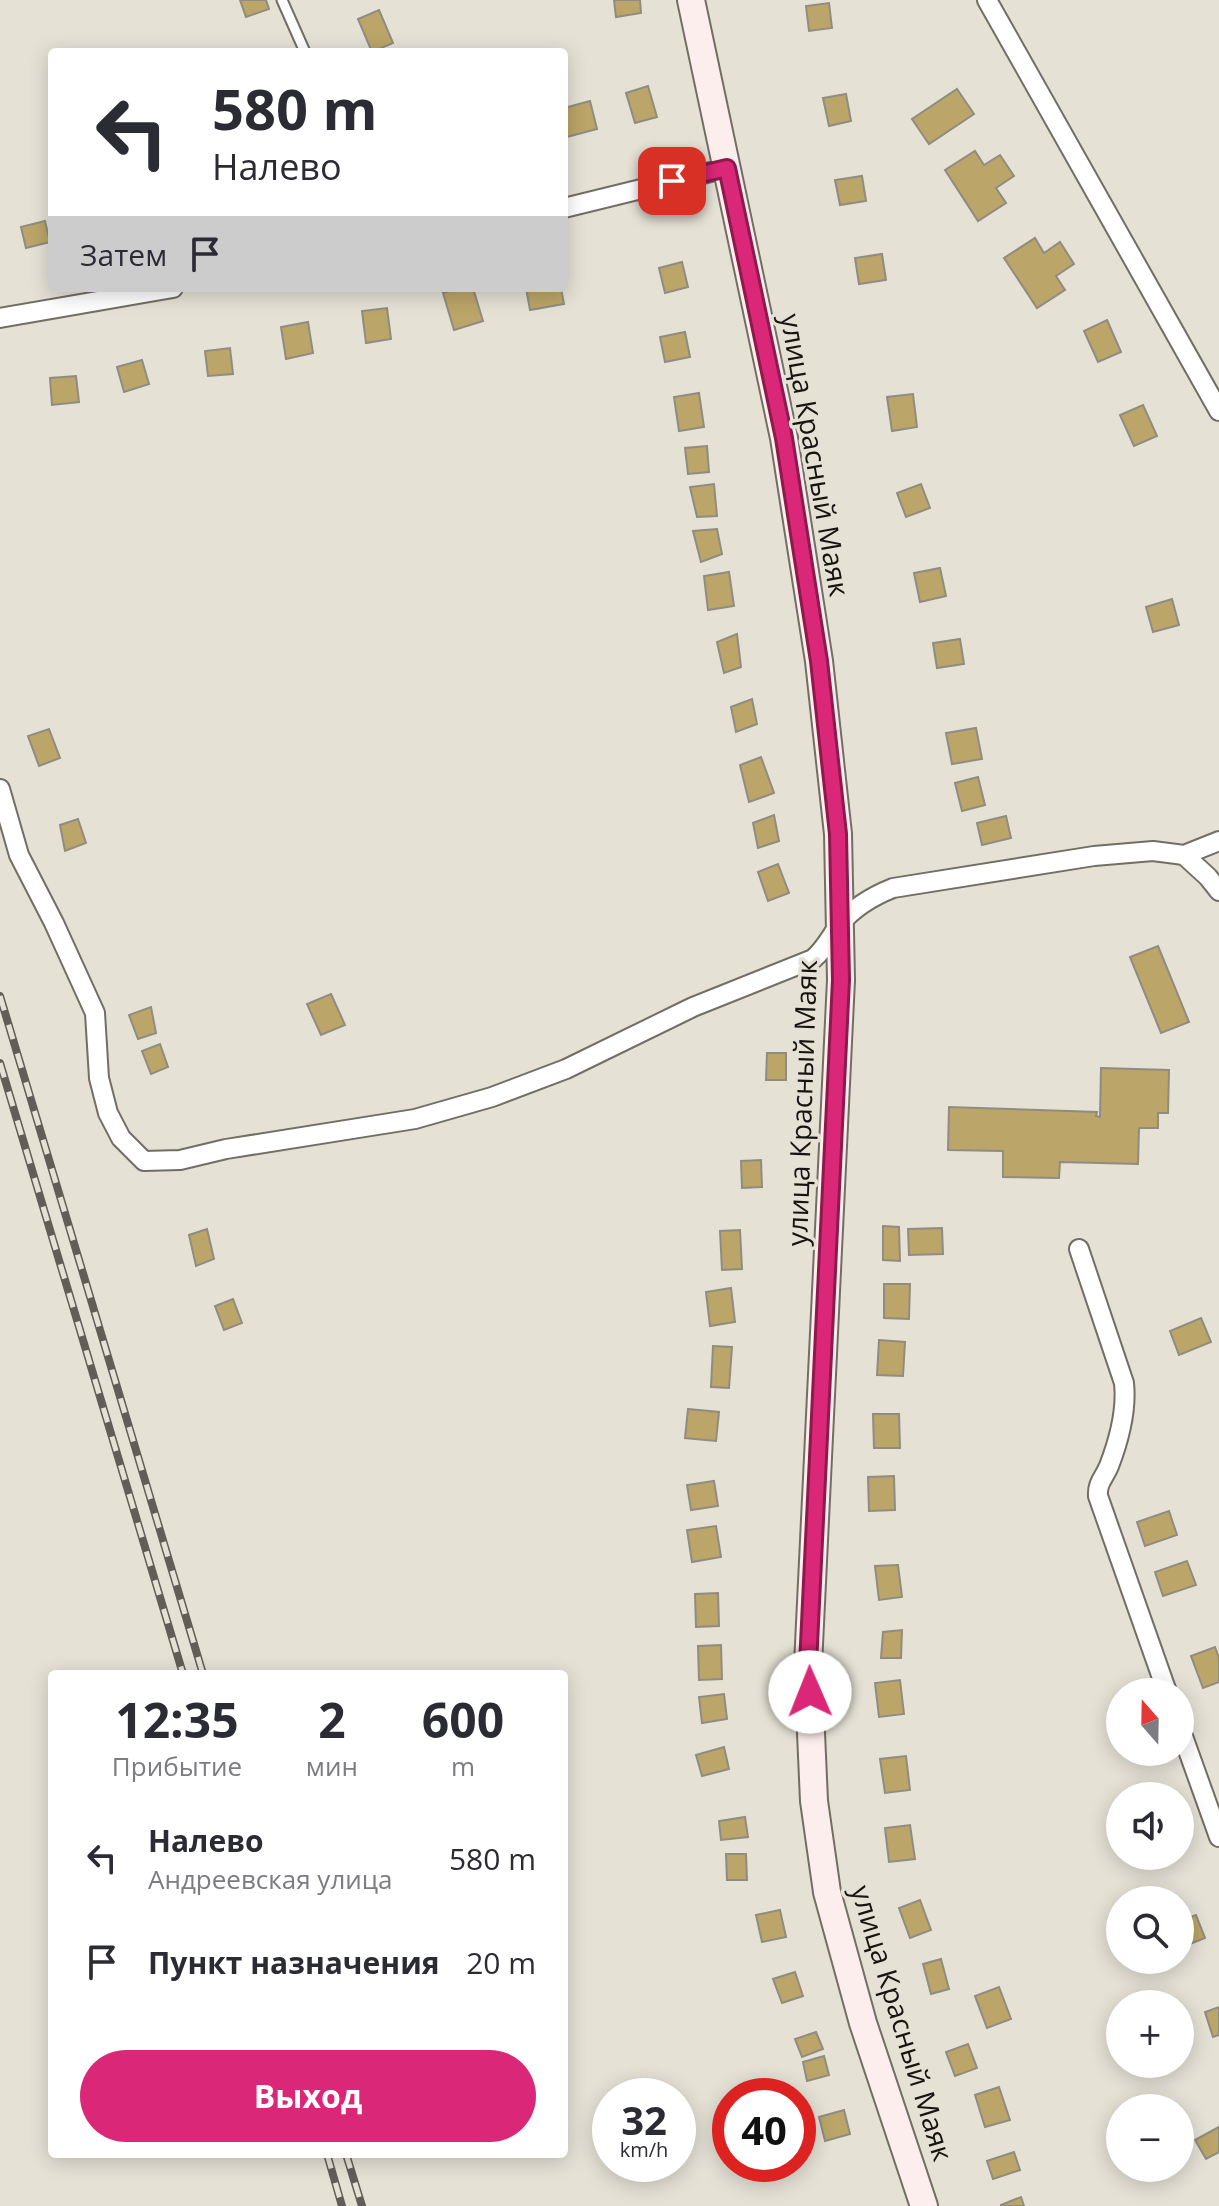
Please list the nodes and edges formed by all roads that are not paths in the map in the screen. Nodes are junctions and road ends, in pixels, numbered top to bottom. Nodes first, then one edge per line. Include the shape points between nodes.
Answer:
1 (282, 0) edge
2 (691, 0) edge
3 (987, 0) edge
4 (303, 48) edge
5 (727, 168) junction
6 (568, 207) edge
7 (150, 292) edge
8 (0, 318) edge
9 (1219, 411) edge
10 (0, 789) edge
11 (1219, 841) edge
12 (1184, 855) junction
13 (1219, 891) edge
14 (840, 924) junction
15 (1079, 1249) dead end
16 (1162, 1678) edge
17 (1194, 1766) edge
18 (1219, 1837) edge
19 (924, 2206) edge

1 - 4 lane
2 - 5 street, улица Красный Маяк
3 - 9 street
5 - 6 street
5 - 14 street, улица Красный Маяк via 784,438 819,661 838,834
7 - 8 street
10 - 14 street via 19,855 95,1013 99,1078 108,1113 121,1138 144,1161 180,1160 415,1119 492,1097 813,959
11 - 12 street
12 - 13 street
12 - 14 street via 1153,851 1094,856 893,888
14 - 19 street, улица Красный Маяк via 808,1665 814,1801 827,1892 863,2023
15 - 16 street via 1126,1397 1098,1496
17 - 18 street

